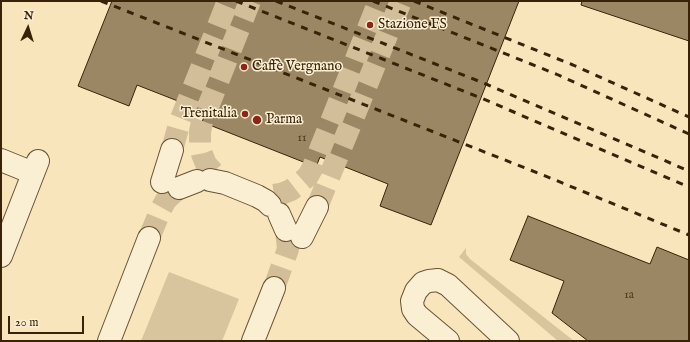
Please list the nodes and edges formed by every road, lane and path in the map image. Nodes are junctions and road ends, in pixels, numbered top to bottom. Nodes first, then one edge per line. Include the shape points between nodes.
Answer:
1 (172, 150) dead end
2 (1, 160) edge
3 (317, 207) dead end
4 (149, 238) tunnel mouth
5 (1, 256) edge
6 (274, 288) tunnel mouth
7 (109, 341) edge
8 (253, 341) edge
9 (448, 341) edge
10 (508, 341) edge

1 - 3 street via 197,181 278,213
2 - 5 street via 36,167
4 - 7 street
6 - 8 street
9 - 10 street via 422,320 413,309 412,302 416,291 423,283 438,280 448,285

